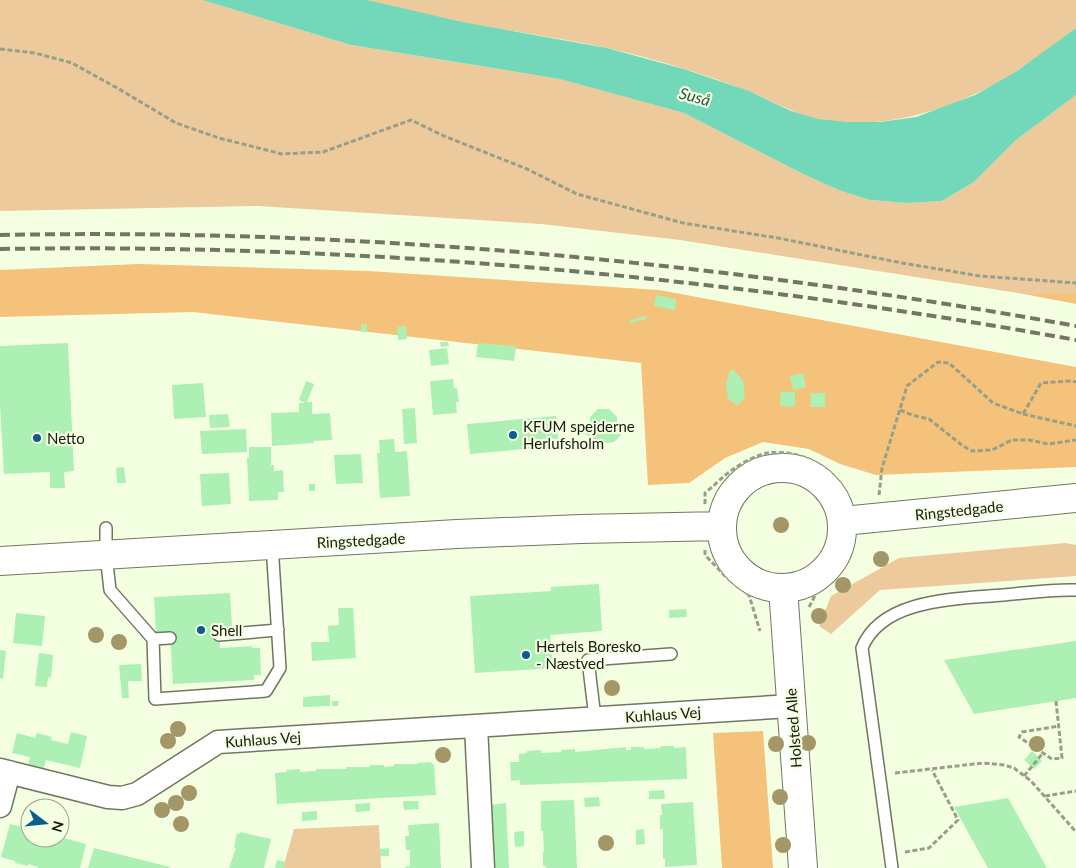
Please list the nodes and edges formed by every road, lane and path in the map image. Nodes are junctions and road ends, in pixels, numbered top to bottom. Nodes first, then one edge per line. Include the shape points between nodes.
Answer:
1 (0, 49) edge
2 (1076, 283) edge
3 (1076, 382) edge
4 (900, 410) junction
5 (1023, 414) junction
6 (1076, 426) edge
7 (1076, 440) edge
8 (1076, 498) edge
9 (858, 520) junction
10 (714, 527) junction
11 (106, 528) dead end
12 (272, 545) junction
13 (106, 555) junction
14 (0, 561) edge
15 (783, 588) junction
16 (1076, 590) edge
17 (817, 592) dead end
18 (749, 595) dead end
19 (278, 630) junction
20 (219, 635) dead end
21 (170, 638) dead end
22 (153, 639) junction
23 (671, 654) dead end
24 (1056, 701) dead end
25 (791, 706) junction
26 (595, 718) junction
27 (476, 726) junction
28 (1059, 726) junction
29 (1042, 753) junction
30 (932, 770) junction
31 (4, 771) edge
32 (879, 774) junction
33 (1024, 776) junction
34 (1076, 790) edge
35 (1044, 796) junction
36 (0, 806) edge
37 (1076, 832) edge
38 (890, 855) junction
39 (483, 868) edge
40 (803, 868) edge
41 (892, 868) edge

1 - 2 path via 35,53 72,63 176,123 282,154 323,152 411,120 577,194 683,223 980,276
3 - 5 path via 1041,383
4 - 5 path via 907,386 938,362 949,363 993,403
4 - 7 path via 929,419 972,451 992,450 1012,440 1048,444
4 - 9 path via 882,468
5 - 6 path
8 - 9 street, Ringstedgade
9 - 10 street via 837,502 826,485 809,473 790,468 770,468 751,476 736,489
9 - 10 path via 842,484 822,466 793,453 766,454 735,468 705,493
9 - 15 street via 841,541 833,560 820,574 803,584
9 - 17 path via 850,555
10 - 12 street, Ringstedgade via 553,530
10 - 15 street via 733,563 747,577 764,585
10 - 18 path via 705,554 727,578
11 - 13 lane
12 - 13 street, Ringstedgade
12 - 19 lane
13 - 14 street, Ringstedgade
13 - 22 lane via 110,590
15 - 25 street, Holsted Alle
16 - 32 lane via 939,600 902,610 874,628 862,648
19 - 20 lane
19 - 22 lane via 280,668 266,691 156,699
21 - 22 lane
23 - 26 lane via 588,660
24 - 28 path
25 - 26 street, Kuhlaus Vej
25 - 40 street, Holsted Alle
26 - 27 street, Kuhlaus Vej
27 - 31 street, Kuhlaus Vej via 218,742 137,794 122,798
27 - 39 street
28 - 29 path via 1062,758 1052,759
28 - 29 path via 1022,732 1018,737
29 - 33 path
30 - 32 path
30 - 33 path via 993,763 1014,768
30 - 38 path via 958,820 929,848
31 - 36 street, Kuhlaus Vej
32 - 38 lane
33 - 35 path
34 - 35 path
35 - 37 path
38 - 41 lane

